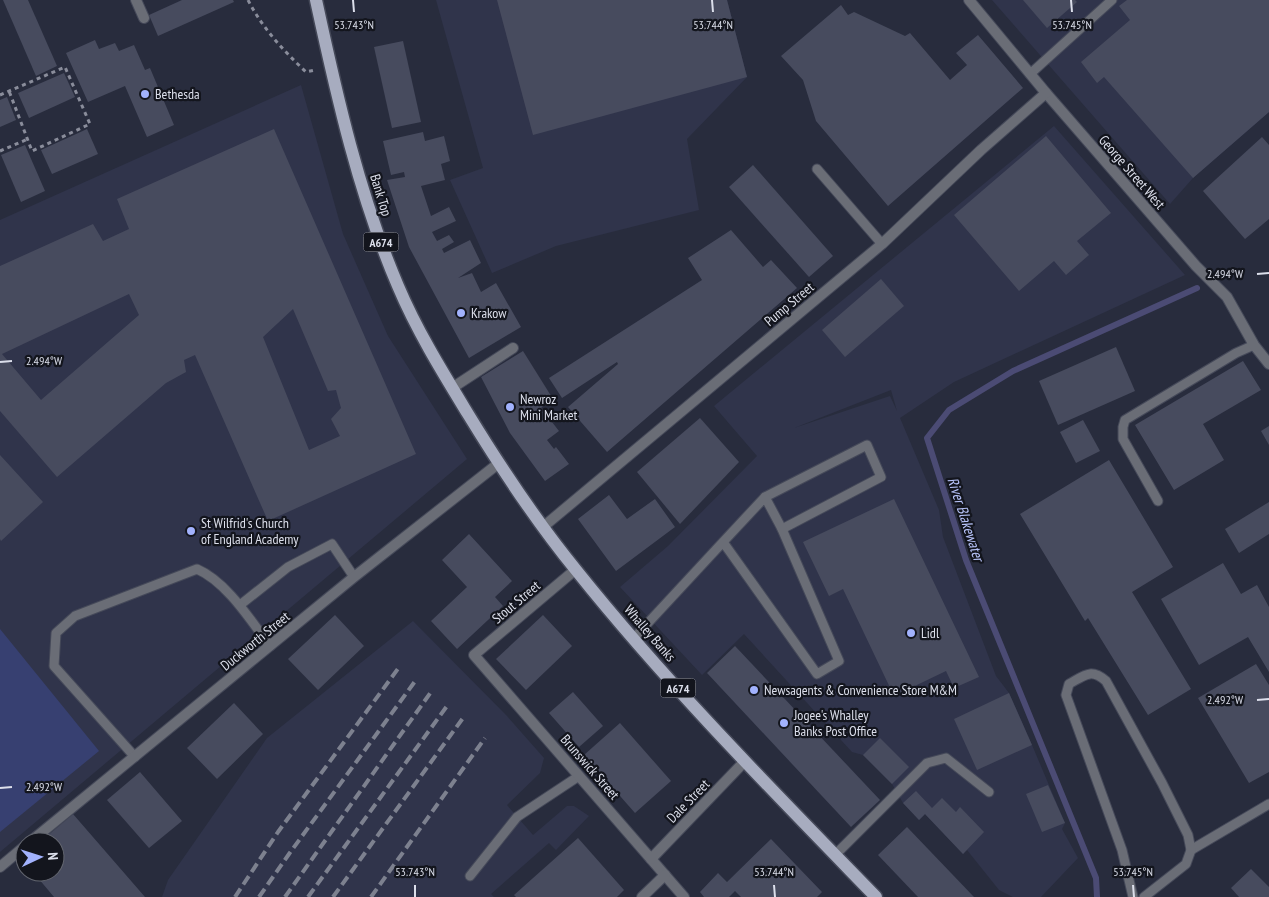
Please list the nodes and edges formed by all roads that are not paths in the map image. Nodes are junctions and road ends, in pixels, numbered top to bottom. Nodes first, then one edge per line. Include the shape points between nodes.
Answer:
1 (136, 0) edge
2 (316, 0) edge
3 (970, 0) edge
4 (1112, 0) edge
5 (144, 18) dead end
6 (1030, 74) junction
7 (1046, 93) junction
8 (817, 169) dead end
9 (882, 244) junction
10 (1254, 345) junction
11 (513, 348) dead end
12 (1269, 364) edge
13 (452, 388) junction
14 (498, 463) junction
15 (765, 497) junction
16 (1158, 501) dead end
17 (543, 527) junction
18 (782, 529) junction
19 (723, 542) junction
20 (575, 570) junction
21 (354, 577) junction
22 (240, 605) junction
23 (634, 638) junction
24 (270, 646) junction
25 (474, 655) joint
26 (135, 757) junction
27 (745, 761) junction
28 (579, 776) junction
29 (989, 792) dead end
30 (1269, 804) edge
31 (42, 832) edge
32 (1191, 850) junction
33 (15, 854) edge
34 (835, 855) junction
35 (651, 859) junction
36 (0, 867) edge
37 (665, 875) junction
38 (470, 876) dead end
39 (642, 897) edge
40 (684, 897) edge
41 (876, 897) edge
42 (1133, 897) edge
43 (1144, 897) edge

1 - 5 street
2 - 13 main road, Bank Top / A674 via 343,120 372,219 398,287
3 - 6 street, George Street West
4 - 6 lane
6 - 7 street, George Street West
7 - 9 street, Pump Street
7 - 10 street, George Street West via 1196,266 1227,297
8 - 9 lane
9 - 17 street, Pump Street
10 - 12 street, George Street West
10 - 16 lane via 1125,420 1123,439
11 - 13 street
13 - 14 main road, Bank Top / A674
14 - 17 main road, Whalley Banks / A674
14 - 21 street, Duckworth Street
15 - 18 lane
15 - 18 lane via 867,445 881,476
15 - 19 lane
17 - 20 main road, Whalley Banks / A674
18 - 19 lane via 839,661 817,674
19 - 23 lane
20 - 23 main road, Whalley Banks / A674
20 - 25 street, Stout Street
21 - 22 lane via 332,544 288,567
21 - 24 street, Duckworth Street
22 - 24 lane
22 - 26 lane via 207,574 197,569 75,616 56,633 54,666
23 - 27 main road, Whalley Banks / A674
24 - 26 street, Duckworth Street
25 - 28 street, Brunswick Street
26 - 31 street, Duckworth Street
27 - 34 main road, Whalley Banks / A674
27 - 35 street, Dale Street
28 - 35 street, Brunswick Street
28 - 38 lane via 517,817
29 - 34 lane via 946,758 927,763
30 - 32 lane
32 - 42 lane via 1188,835 1162,782 1106,681 1098,674 1088,673 1069,684 1066,695 1122,850
32 - 43 lane via 1186,864
33 - 36 street
34 - 41 main road, Whalley Banks / A674
35 - 37 street, Brunswick Street
37 - 39 street
37 - 40 street, Brunswick Street

